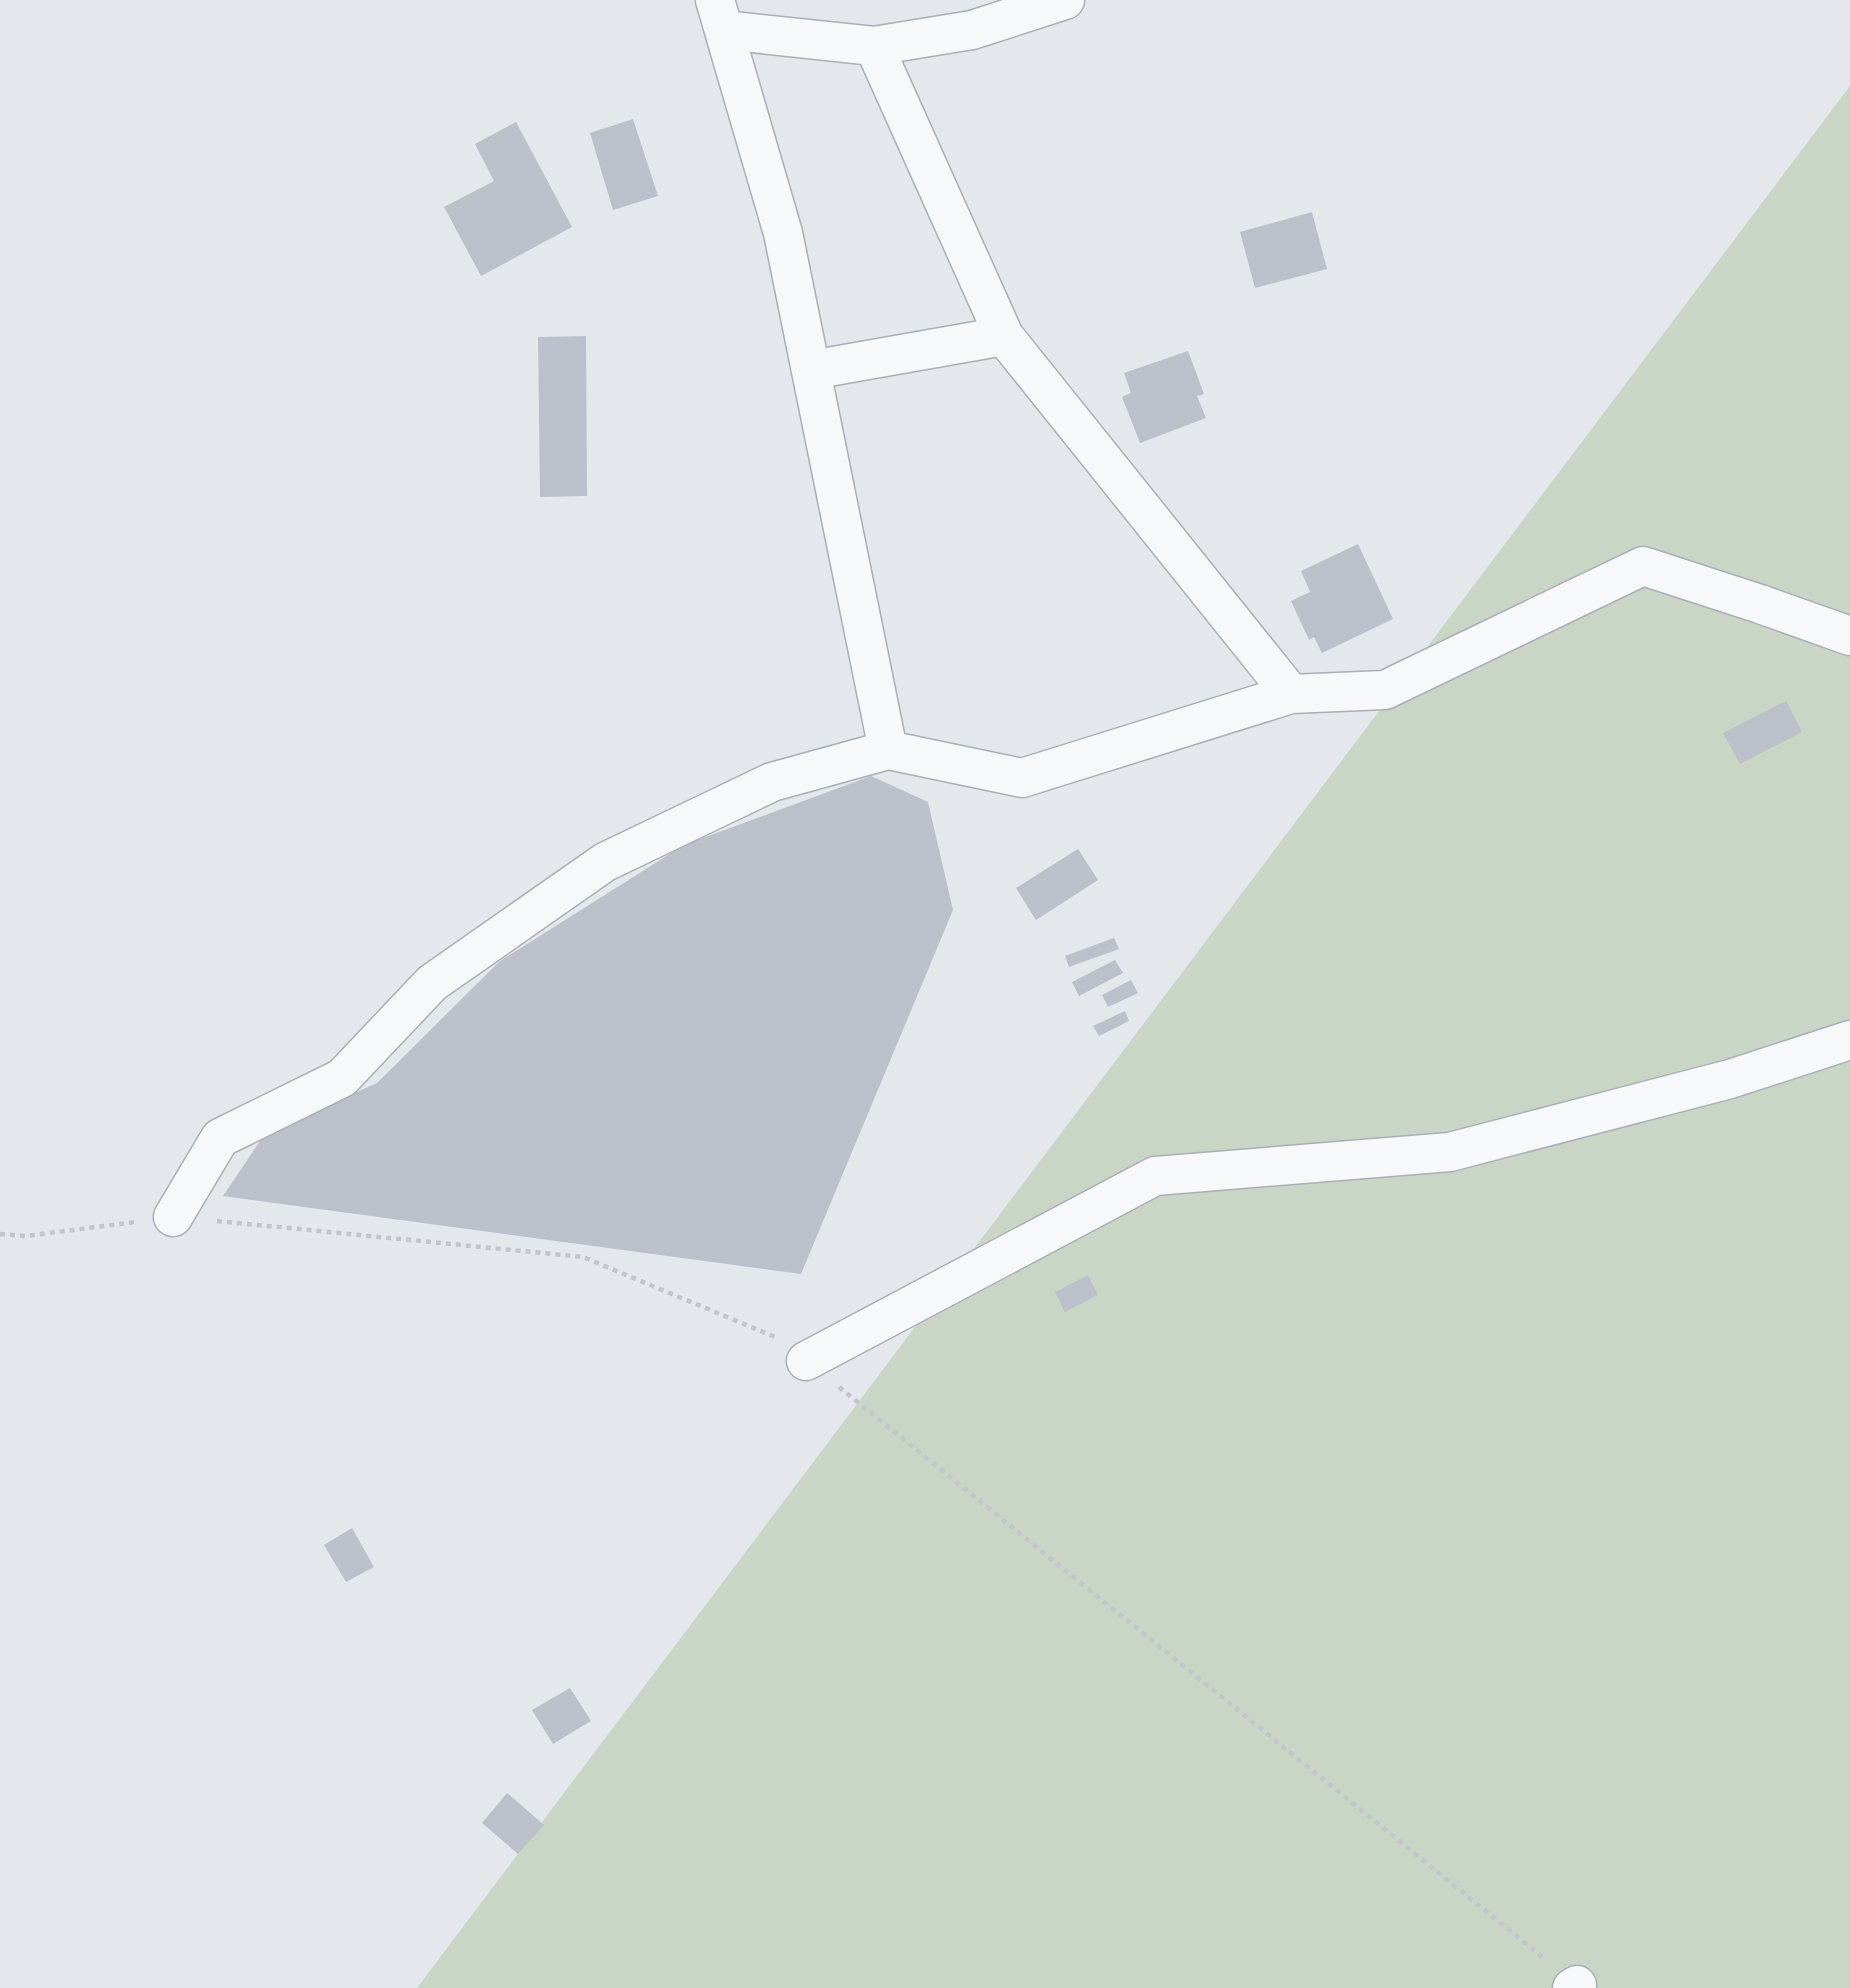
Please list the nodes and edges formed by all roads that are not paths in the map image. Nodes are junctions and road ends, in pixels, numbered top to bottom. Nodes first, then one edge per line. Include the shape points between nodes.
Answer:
1 (1065, 0) edge
2 (719, 15) edge
3 (874, 46) junction
4 (1004, 336) junction
5 (811, 370) junction
6 (1850, 635) edge
7 (1291, 694) junction
8 (888, 750) junction
9 (1850, 1040) edge
10 (173, 1217) road end
11 (806, 1361) road end

1 - 3 street via 972,30
2 - 3 street
2 - 5 street via 783,233
3 - 4 street
4 - 5 street
4 - 7 street
5 - 8 street
6 - 7 street via 1643,566 1385,690
7 - 8 street via 1022,778
8 - 10 street via 772,782 605,862 432,983 342,1078 220,1138
9 - 11 street via 1730,1079 1450,1152 1155,1176

